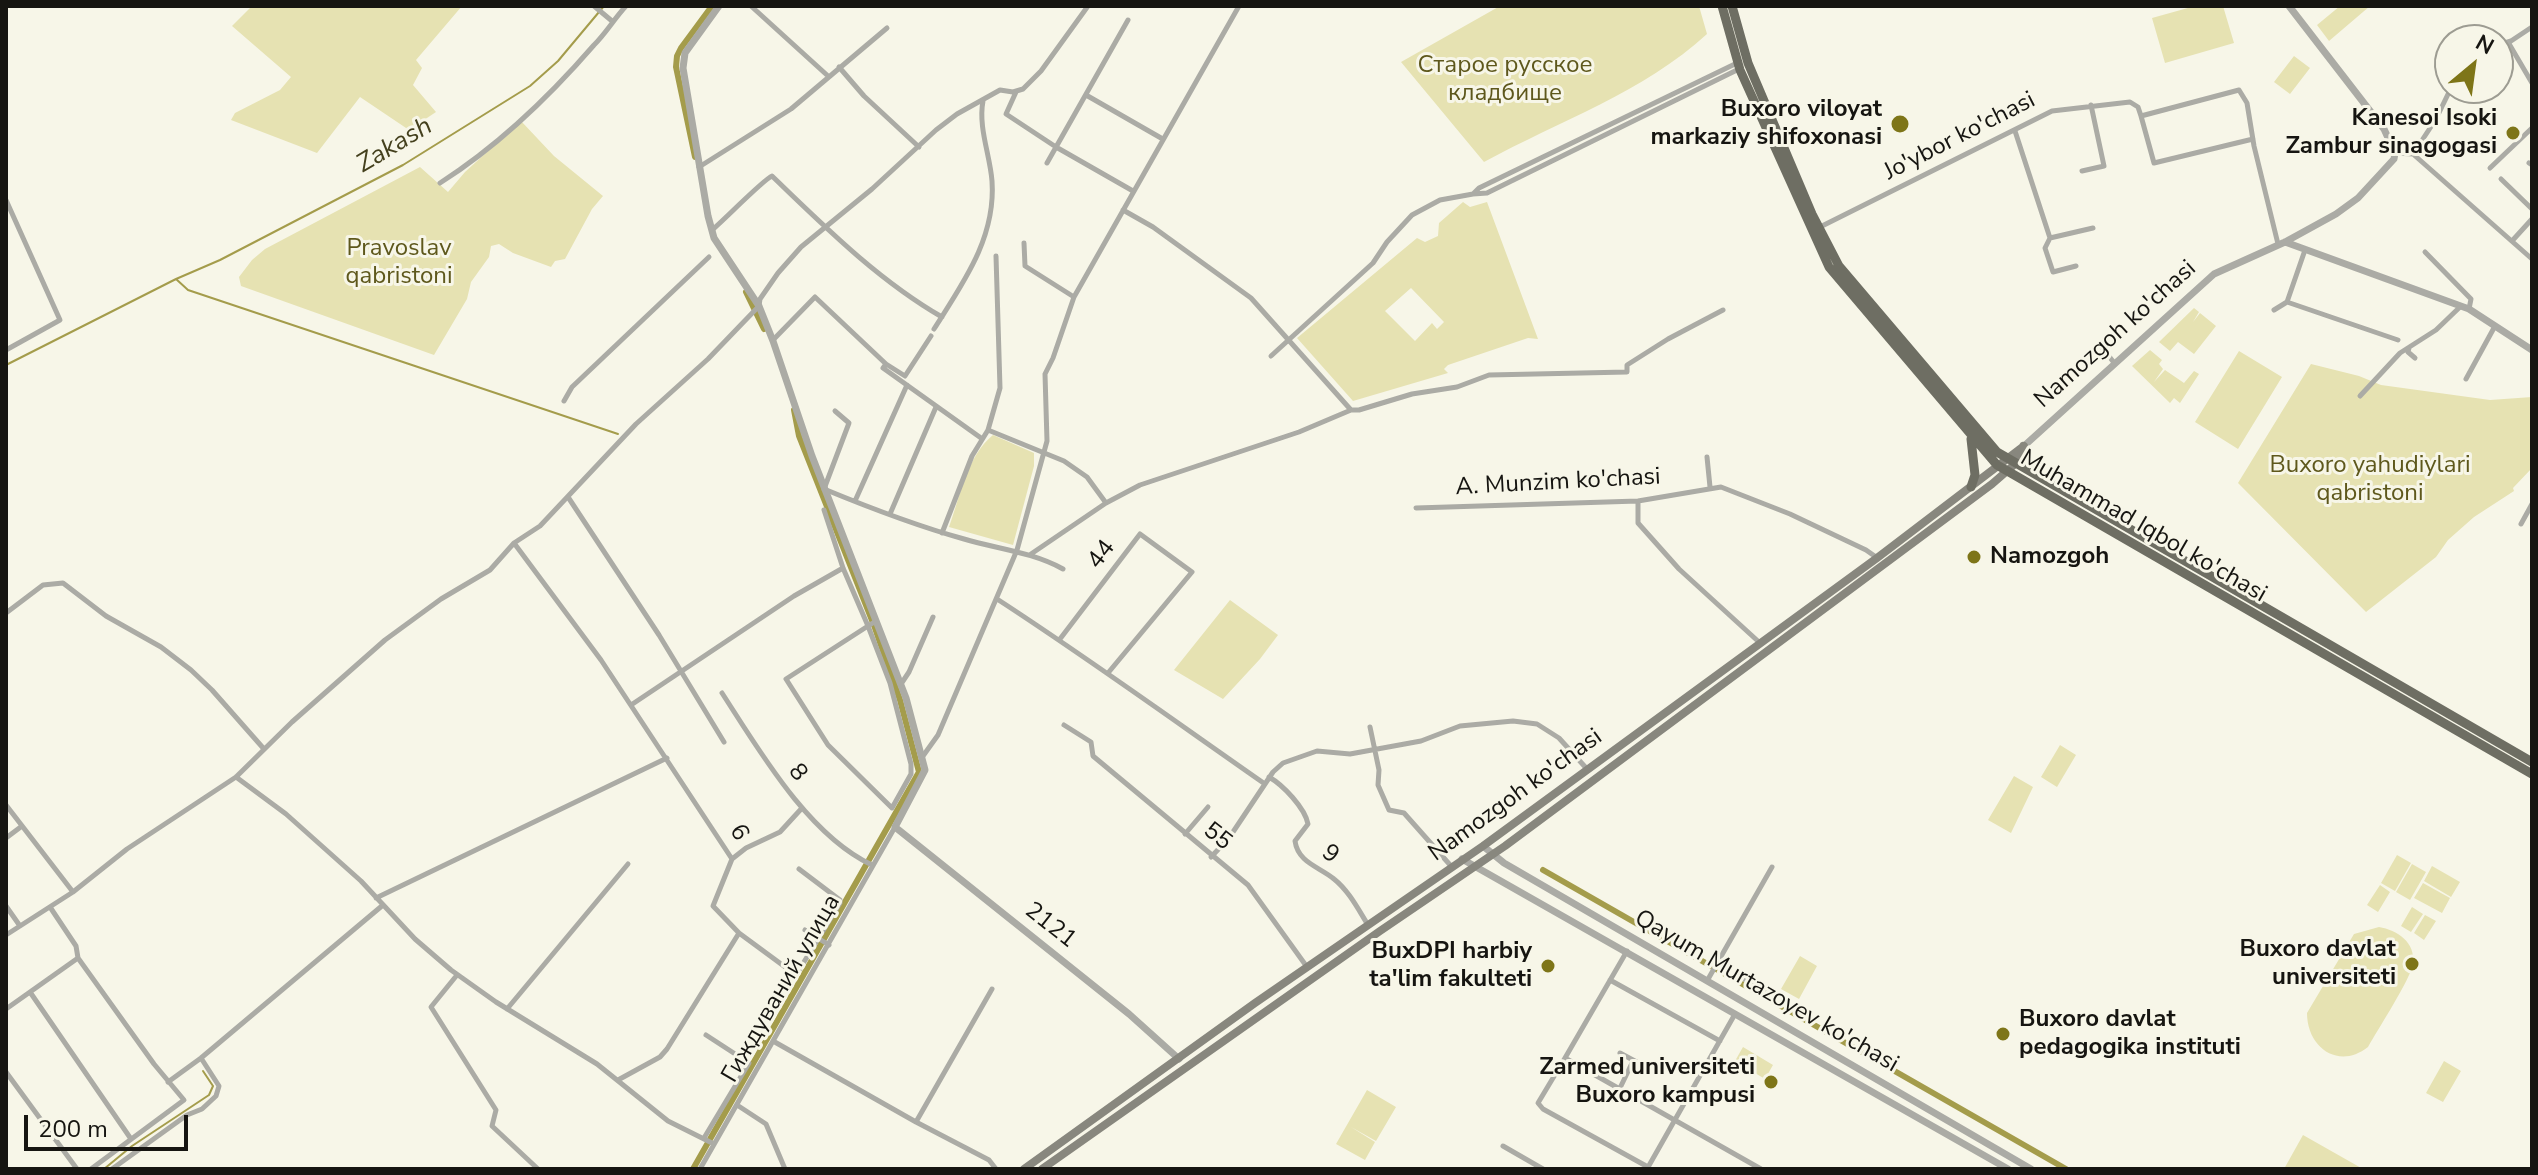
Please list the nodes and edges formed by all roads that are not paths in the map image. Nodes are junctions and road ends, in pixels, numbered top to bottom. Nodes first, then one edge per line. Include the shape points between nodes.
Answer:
1 (594, 6) edge
2 (626, 6) edge
3 (719, 6) edge
4 (751, 6) edge
5 (1088, 6) edge
6 (1239, 6) edge
7 (1722, 6) edge
8 (1732, 6) edge
9 (2289, 6) edge
10 (1128, 20) dead end
11 (612, 21) junction
12 (2532, 27) edge
13 (887, 28) dead end
14 (2514, 38) edge
15 (2514, 52) edge
16 (1739, 66) junction
17 (839, 67) junction
18 (828, 76) junction
19 (2532, 83) edge
20 (1016, 92) junction
21 (1086, 95) junction
22 (983, 100) junction
23 (2443, 104) edge
24 (2091, 105) junction
25 (2141, 116) junction
26 (2532, 128) edge
27 (2015, 131) junction
28 (1162, 138) junction
29 (2253, 139) junction
30 (919, 147) junction
31 (1056, 147) junction
32 (2395, 153) junction
33 (2413, 154) junction
34 (1047, 163) dead end
35 (699, 167) junction
36 (2490, 168) dead end
37 (2082, 171) dead end
38 (2501, 179) dead end
39 (440, 183) dead end
40 (1133, 191) junction
41 (6, 200) edge
42 (2532, 209) edge
43 (1123, 210) junction
44 (2307, 219) dead end
45 (2532, 219) edge
46 (824, 226) junction
47 (1819, 228) junction
48 (2093, 228) dead end
49 (2309, 229) junction
50 (712, 231) junction
51 (2050, 238) junction
52 (2512, 241) junction
53 (1024, 243) dead end
54 (2282, 243) junction
55 (2305, 250) junction
56 (2425, 252) dead end
57 (996, 256) dead end
58 (709, 257) dead end
59 (2532, 259) edge
60 (2076, 266) dead end
61 (1074, 297) junction
62 (2287, 302) junction
63 (2465, 307) junction
64 (755, 309) junction
65 (1723, 310) dead end
66 (2274, 310) dead end
67 (942, 317) junction
68 (2495, 326) junction
69 (934, 329) dead end
70 (931, 336) dead end
71 (1289, 338) junction
72 (2398, 340) dead end
73 (773, 341) junction
74 (2101, 346) dead end
75 (2410, 347) junction
76 (6, 350) edge
77 (2532, 350) edge
78 (1271, 356) dead end
79 (2415, 358) dead end
80 (886, 364) junction
81 (2115, 364) junction
82 (2466, 379) dead end
83 (907, 385) junction
84 (2360, 396) dead end
85 (564, 401) dead end
86 (936, 407) junction
87 (1351, 410) junction
88 (835, 411) dead end
89 (988, 430) junction
90 (1970, 436) junction
91 (981, 438) junction
92 (2024, 446) junction
93 (1044, 452) junction
94 (1707, 457) dead end
95 (2005, 457) junction
96 (1997, 465) junction
97 (2011, 468) junction
98 (1710, 487) junction
99 (1971, 487) junction
100 (824, 489) junction
101 (568, 497) junction
102 (855, 501) junction
103 (1638, 501) junction
104 (1106, 503) junction
105 (2532, 504) edge
106 (1416, 508) dead end
107 (824, 510) dead end
108 (890, 514) junction
109 (2521, 524) dead end
110 (942, 533) junction
111 (514, 543) junction
112 (1017, 550) junction
113 (1031, 554) junction
114 (1877, 558) junction
115 (843, 568) junction
116 (1063, 569) dead end
117 (997, 599) junction
118 (6, 613) edge
119 (933, 617) dead end
120 (871, 624) junction
121 (1060, 639) junction
122 (1758, 646) junction
123 (1757, 660) junction
124 (682, 672) junction
125 (1108, 673) junction
126 (901, 684) junction
127 (722, 693) dead end
128 (631, 705) junction
129 (1064, 725) dead end
130 (1370, 727) dead end
131 (724, 742) dead end
132 (264, 749) junction
133 (1376, 750) junction
134 (923, 756) junction
135 (667, 758) junction
136 (2532, 762) edge
137 (1587, 770) junction
138 (2532, 774) edge
139 (236, 777) junction
140 (1269, 777) junction
141 (1265, 784) junction
142 (6, 805) edge
143 (1208, 807) dead end
144 (802, 808) junction
145 (892, 808) junction
146 (899, 816) junction
147 (22, 826) junction
148 (895, 827) junction
149 (1185, 834) junction
150 (6, 838) edge
151 (1483, 846) junction
152 (1493, 854) junction
153 (1211, 857) junction
154 (732, 859) junction
155 (1462, 859) junction
156 (628, 864) dead end
157 (872, 865) junction
158 (1451, 866) junction
159 (1474, 866) junction
160 (1772, 867) dead end
161 (799, 869) dead end
162 (73, 892) junction
163 (376, 898) junction
164 (383, 905) junction
165 (6, 906) edge
166 (50, 907) junction
167 (20, 926) junction
168 (1368, 926) junction
169 (805, 930) dead end
170 (739, 933) junction
171 (6, 935) edge
172 (824, 943) junction
173 (1627, 951) junction
174 (78, 958) junction
175 (1715, 967) junction
176 (1307, 968) junction
177 (457, 975) junction
178 (1610, 980) junction
179 (1707, 982) junction
180 (992, 989) dead end
181 (30, 992) junction
182 (1771, 994) dead end
183 (1750, 1007) junction
184 (6, 1009) edge
185 (507, 1009) junction
186 (1735, 1013) junction
187 (1743, 1018) junction
188 (706, 1035) dead end
189 (773, 1041) junction
190 (1720, 1041) junction
191 (1620, 1053) dead end
192 (201, 1058) junction
193 (1565, 1058) junction
194 (1179, 1059) junction
195 (1633, 1061) junction
196 (1644, 1066) dead end
197 (6, 1072) edge
198 (618, 1080) junction
199 (168, 1082) junction
200 (1620, 1088) junction
201 (737, 1105) junction
202 (1675, 1121) junction
203 (916, 1122) junction
204 (131, 1139) junction
205 (705, 1139) junction
206 (714, 1144) junction
207 (1503, 1146) dead end
208 (1648, 1168) edge
209 (77, 1169) edge
210 (91, 1169) edge
211 (112, 1169) edge
212 (538, 1169) edge
213 (700, 1169) edge
214 (785, 1169) edge
215 (996, 1169) edge
216 (1024, 1169) edge
217 (1042, 1169) edge
218 (1543, 1169) edge
219 (1761, 1169) edge
220 (2008, 1169) edge
221 (2031, 1169) edge

1 - 11 street
2 - 11 street
3 - 35 street via 685,53 683,68
4 - 18 street
5 - 20 street via 1041,71
6 - 28 street
7 - 16 main road, Muhammad Iqbol ko'chasi
8 - 47 main road, Muhammad Iqbol ko'chasi via 1748,63
9 - 32 street via 2384,129
10 - 21 street
11 - 39 street via 595,45 505,134
12 - 14 street
13 - 17 street
15 - 19 street
16 - 71 street via 1473,194 1440,200 1412,215 1373,263
16 - 90 main road, Muhammad Iqbol ko'chasi via 1820,253
17 - 18 street
17 - 30 street
18 - 35 street via 791,109
20 - 22 street via 1000,90
20 - 31 street via 1006,114
21 - 28 street
21 - 31 street
22 - 30 street via 957,114
22 - 67 street via 992,183 989,222 980,252
23 - 33 street
24 - 25 street, Jo'ybor ko'chasi via 2130,102
24 - 27 street, Jo'ybor ko'chasi via 2052,111
24 - 37 street via 2104,166
25 - 29 street via 2154,163
25 - 29 street via 2239,90 2247,103
26 - 36 street
27 - 47 street, Jo'ybor ko'chasi
27 - 51 street
28 - 40 street
29 - 54 street
30 - 46 street
31 - 34 street
31 - 40 street
32 - 33 street
32 - 49 street, Namozgoh ko'chasi via 2358,198
33 - 52 street
35 - 50 street
38 - 42 street
40 - 43 street
41 - 76 street via 60,320
43 - 61 street
43 - 71 street via 1251,298
44 - 49 street
45 - 52 street
46 - 50 street via 772,176
46 - 64 street via 778,273
46 - 67 street via 890,282
47 - 95 main road, Muhammad Iqbol ko'chasi via 1839,266 1956,407
48 - 51 street
49 - 54 street, Namozgoh ko'chasi
50 - 64 street
51 - 60 street via 2045,248 2053,272
52 - 59 street
53 - 61 street via 1025,266
54 - 55 street
54 - 81 street, Namozgoh ko'chasi via 2214,274
55 - 62 street
55 - 63 street
56 - 63 street via 2470,298
57 - 89 street via 1000,388
58 - 85 street via 572,387
61 - 93 street via 1045,374
62 - 66 street
62 - 72 street
63 - 68 street
63 - 75 street
64 - 73 street
64 - 101 street
65 - 87 street via 1627,365 1627,372 1489,375
67 - 69 street
68 - 77 street
68 - 82 street
70 - 80 street via 905,376
71 - 78 street
71 - 87 street
73 - 80 street via 815,297
73 - 100 street
74 - 81 street
75 - 79 street
75 - 84 street
80 - 83 street via 883,368
81 - 92 street, Namozgoh ko'chasi
83 - 86 street
83 - 102 street
86 - 91 street
86 - 108 street
87 - 104 street via 1140,485
88 - 100 street via 849,423
89 - 91 street
89 - 93 street
90 - 96 main road, Muhammad Iqbol ko'chasi
90 - 99 main road via 1975,471
91 - 110 street
92 - 95 main road, Namozgoh ko'chasi
92 - 97 main road, Namozgoh ko'chasi
93 - 104 street via 1087,477
93 - 112 street
94 - 98 street
95 - 96 main road, Namozgoh ko'chasi
95 - 97 main road, Muhammad Iqbol ko'chasi
96 - 97 main road, Muhammad Iqbol ko'chasi
96 - 99 main road, Namozgoh ko'chasi
97 - 123 main road, Namozgoh ko'chasi
97 - 136 main road, Muhammad Iqbol ko'chasi
97 - 138 main road, Muhammad Iqbol ko'chasi
98 - 103 street, A. Munzim ko'chasi
98 - 114 street, A. Munzim ko'chasi via 1790,514
99 - 114 main road, Namozgoh ko'chasi
100 - 102 street
100 - 120 street
101 - 111 street
101 - 124 street
102 - 108 street
103 - 106 street, A. Munzim ko'chasi
103 - 122 street via 1638,523
104 - 113 street
105 - 109 street
107 - 115 street
108 - 110 street
110 - 112 street
111 - 128 street, 6
111 - 132 street via 490,570 385,640
112 - 113 street
112 - 117 street
113 - 116 street
114 - 122 main road, Namozgoh ko'chasi
115 - 120 street
115 - 124 street
117 - 121 street
117 - 134 street via 938,735
118 - 132 street via 43,585 63,583 191,670
119 - 126 street
120 - 126 street
120 - 145 street via 911,764
120 - 145 street via 786,679 828,745
121 - 125 street
121 - 125 street, 44 via 1140,534 1192,572
122 - 123 main road
122 - 137 main road, Namozgoh ko'chasi
123 - 152 main road, Namozgoh ko'chasi
124 - 128 street
124 - 131 street
125 - 141 street
126 - 134 street
127 - 144 street, 8
128 - 135 street, 6
129 - 149 street, 55 via 1091,742 1093,756
130 - 133 street
132 - 139 street
133 - 137 street via 1460,726 1527,722 1559,738
133 - 140 street via 1317,751 1283,763
133 - 158 street via 1378,785 1389,810 1404,813
134 - 146 street via 925,770
135 - 154 street, 6
135 - 163 street
137 - 151 main road, Namozgoh ko'chasi
139 - 162 street via 127,849
139 - 163 street via 286,814
140 - 141 street
140 - 168 street, 9 via 1308,819 1295,841 1300,854 1338,883
141 - 153 street
142 - 147 street
143 - 149 street
144 - 154 street via 780,832
144 - 157 street, 8
145 - 146 street
146 - 148 street
147 - 150 street
147 - 162 street
148 - 157 street, Гиждуваний улица
148 - 194 street, 2121
149 - 153 street, 55
151 - 152 street, Qayum Murtazoyev ko'chasi
151 - 155 main road, Namozgoh ko'chasi
152 - 159 main road, Namozgoh ko'chasi
152 - 179 street, Qayum Murtazoyev ko'chasi
153 - 176 street, 55 via 1259,897
154 - 170 street, 6 via 713,906
155 - 158 main road, Namozgoh ko'chasi
155 - 159 street, Qayum Murtazoyev ko'chasi
156 - 185 street
157 - 172 street, Гиждуваний улица
158 - 168 main road, Namozgoh ko'chasi
159 - 173 street, Qayum Murtazoyev ko'chasi
159 - 217 main road, Namozgoh ko'chasi
160 - 175 street
161 - 172 street via 840,900
162 - 166 street
163 - 164 street
164 - 177 street
164 - 192 street
165 - 167 street
166 - 167 street
166 - 174 street via 76,946
167 - 171 street
168 - 176 main road, Namozgoh ko'chasi
169 - 172 street
170 - 172 street, 6 via 793,974
170 - 198 street via 667,1049
172 - 189 street, Гиждуваний улица
173 - 178 street
173 - 186 street, Qayum Murtazoyev ko'chasi
174 - 181 street
174 - 199 street
175 - 179 street
175 - 182 street
176 - 194 main road, Namozgoh ko'chasi
177 - 185 street
177 - 212 street via 431,1007 496,1110 492,1126
178 - 190 street
178 - 193 street
179 - 183 street, Qayum Murtazoyev ko'chasi
180 - 203 street
181 - 184 street
181 - 204 street
183 - 187 street
183 - 221 street, Qayum Murtazoyev ko'chasi
185 - 198 street
186 - 187 street, Qayum Murtazoyev ko'chasi
186 - 190 street
187 - 220 street, Qayum Murtazoyev ko'chasi
188 - 205 street via 749,1063
189 - 201 street, Гиждуваний улица
189 - 203 street
190 - 202 street
191 - 195 street
192 - 199 street
192 - 211 street via 219,1086 216,1096
193 - 200 street
193 - 208 street via 1538,1103
194 - 216 main road, Namozgoh ko'chasi
195 - 196 street
195 - 200 street
197 - 209 street
198 - 205 street via 677,1127
199 - 204 street via 184,1100
200 - 202 street
201 - 206 street, Гиждуваний улица
201 - 214 street via 772,1132
202 - 208 street
202 - 219 street
203 - 215 street via 989,1160
204 - 210 street
205 - 206 street
206 - 213 street, Гиждуваний улица
207 - 218 street

